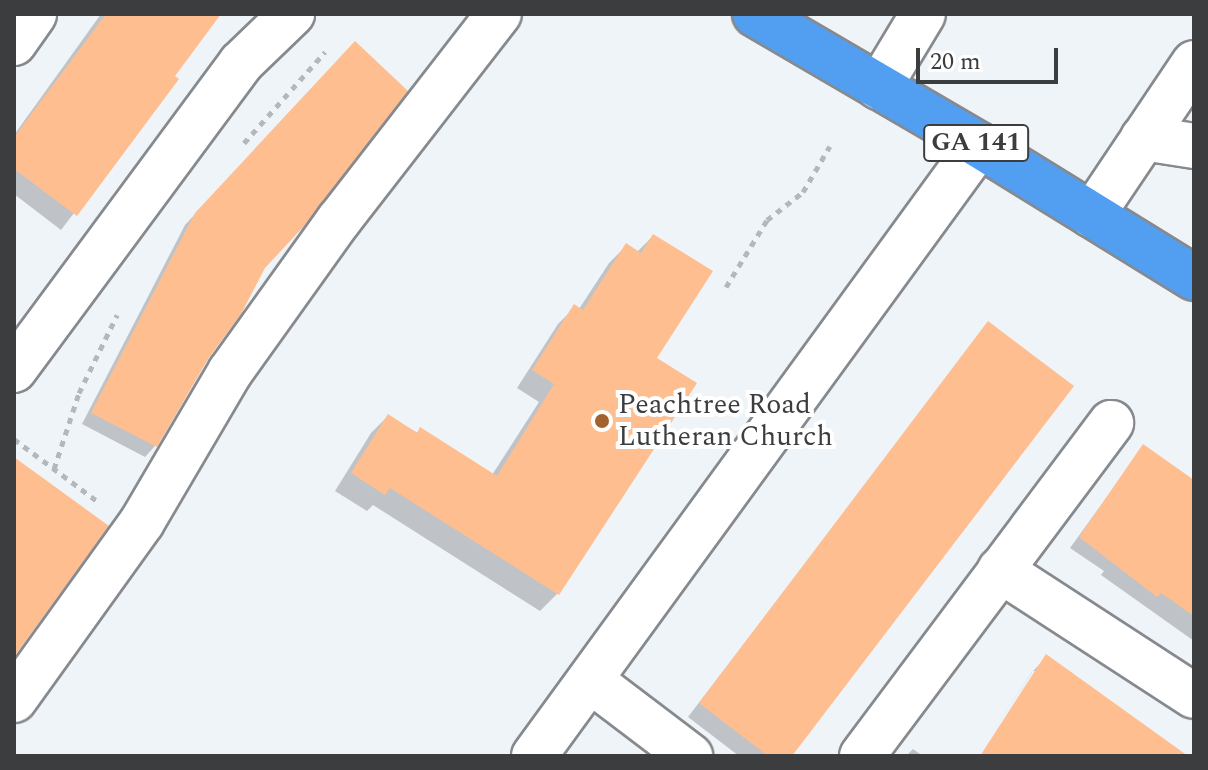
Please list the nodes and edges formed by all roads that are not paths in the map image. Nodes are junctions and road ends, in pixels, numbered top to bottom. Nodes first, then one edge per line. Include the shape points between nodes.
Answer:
1 (34, 14) edge
2 (292, 14) edge
3 (499, 14) edge
4 (755, 14) edge
5 (923, 14) edge
6 (14, 43) edge
7 (1194, 63) edge
8 (879, 87) junction
9 (1143, 138) junction
10 (979, 145) junction
11 (1194, 146) edge
12 (1092, 215) junction
13 (1194, 278) edge
14 (14, 370) edge
15 (1111, 423) dead end
16 (1000, 570) junction
17 (590, 680) junction
18 (1194, 696) edge
19 (14, 700) edge
20 (534, 756) edge
21 (690, 756) edge
22 (862, 756) edge

1 - 6 street
2 - 14 street via 241,63
3 - 19 street via 339,220 230,372 142,522
4 - 8 highway, GA 141
5 - 8 street
7 - 9 street
8 - 10 highway, GA 141
9 - 11 street
9 - 12 street
10 - 12 highway, GA 141
10 - 17 street
12 - 13 highway, GA 141
15 - 16 street
16 - 18 street
16 - 22 street
17 - 20 street
17 - 21 street

